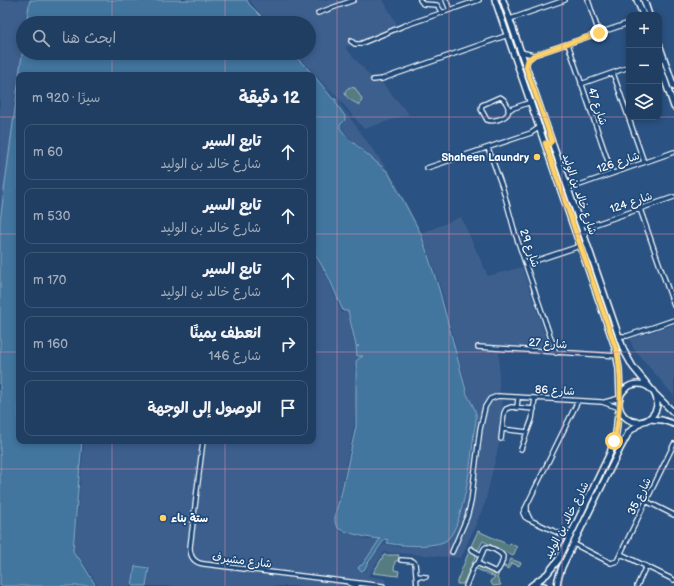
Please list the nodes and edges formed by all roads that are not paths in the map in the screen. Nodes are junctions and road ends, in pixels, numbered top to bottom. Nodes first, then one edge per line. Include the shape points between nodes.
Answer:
1 (354, 0) edge
2 (420, 0) edge
3 (446, 0) edge
4 (479, 0) edge
5 (495, 0) edge
6 (503, 0) edge
7 (565, 0) edge
8 (588, 0) edge
9 (637, 0) edge
10 (644, 0) edge
11 (553, 2) edge
12 (450, 10) junction
13 (642, 12) edge
14 (648, 12) edge
15 (318, 13) dead end
16 (442, 13) junction
17 (510, 19) junction
18 (626, 24) edge
19 (599, 33) junction
20 (508, 35) junction
21 (351, 41) dead end
22 (568, 44) junction
23 (660, 48) edge
24 (521, 52) junction
25 (534, 55) junction
26 (526, 67) junction
27 (626, 68) edge
28 (662, 72) edge
29 (613, 73) junction
30 (382, 79) junction
31 (373, 80) dead end
32 (376, 84) dead end
33 (581, 84) junction
34 (674, 87) edge
35 (531, 102) junction
36 (674, 107) edge
37 (508, 110) junction
38 (540, 127) junction
39 (531, 133) junction
40 (542, 133) junction
41 (552, 141) junction
42 (545, 143) junction
43 (488, 148) junction
44 (555, 150) junction
45 (674, 152) edge
46 (548, 153) junction
47 (644, 162) junction
48 (427, 168) dead end
49 (612, 174) junction
50 (568, 189) junction
51 (674, 197) edge
52 (640, 209) junction
53 (579, 222) junction
54 (593, 225) junction
55 (584, 235) junction
56 (580, 246) junction
57 (526, 264) junction
58 (674, 306) edge
59 (674, 320) edge
60 (618, 336) junction
61 (627, 336) junction
62 (621, 343) junction
63 (478, 347) dead end
64 (556, 353) junction
65 (618, 356) junction
66 (652, 390) junction
67 (518, 397) junction
68 (535, 398) junction
69 (620, 398) junction
70 (578, 401) junction
71 (602, 402) junction
72 (517, 408) junction
73 (620, 408) junction
74 (534, 409) junction
75 (674, 413) edge
76 (649, 419) junction
77 (641, 422) junction
78 (674, 424) edge
79 (502, 429) junction
80 (527, 432) junction
81 (501, 439) dead end
82 (203, 444) edge
83 (674, 444) edge
84 (521, 449) dead end
85 (646, 501) junction
86 (674, 515) edge
87 (569, 538) junction
88 (574, 544) junction
89 (471, 549) dead end
90 (452, 552) dead end
91 (481, 554) junction
92 (620, 555) junction
93 (401, 560) dead end
94 (478, 563) junction
95 (646, 566) junction
96 (417, 576) junction
97 (426, 577) dead end
98 (674, 580) edge
99 (344, 582) junction
100 (357, 586) edge
101 (383, 586) edge
102 (417, 586) edge
103 (466, 586) edge
104 (531, 586) edge
105 (544, 586) edge
106 (557, 586) edge
107 (637, 586) edge

1 - 15 street
2 - 16 street via 423,4 437,6
3 - 12 street
4 - 12 street
5 - 20 main road, شارع خالد بن الوليد
6 - 17 main road, شارع خالد بن الوليد
7 - 11 street
8 - 19 street
9 - 13 main road
10 - 14 main road
11 - 17 street
12 - 16 street
16 - 21 street via 360,44
17 - 24 main road, شارع خالد بن الوليد
18 - 19 street
19 - 22 street
20 - 30 street
20 - 35 main road, شارع خالد بن الوليد
22 - 25 street
22 - 33 street, شارع 47
23 - 34 main road
24 - 25 street
24 - 26 main road, شارع خالد بن الوليد
25 - 26 street via 528,60
26 - 41 main road, شارع خالد بن الوليد
27 - 29 street
28 - 36 main road
29 - 33 street
29 - 47 street
30 - 31 street
30 - 32 street
33 - 49 street, شارع 47
35 - 37 street
35 - 38 main road, شارع خالد بن الوليد
37 - 37 street via 504,99 500,97 483,103 481,108 485,119 490,121 504,117
38 - 39 street
38 - 40 main road, شارع خالد بن الوليد
39 - 40 street
39 - 43 street
40 - 42 main road, شارع خالد بن الوليد
41 - 42 main road via 549,144
41 - 44 main road, شارع خالد بن الوليد
42 - 46 main road, شارع خالد بن الوليد
43 - 48 street
43 - 57 street, شارع 29
44 - 46 main road via 551,149
44 - 50 main road, شارع خالد بن الوليد
45 - 47 street, شارع 126
46 - 56 main road, شارع خالد بن الوليد
47 - 49 street, شارع 126
49 - 50 street, شارع 126
50 - 53 main road, شارع خالد بن الوليد
51 - 52 street, شارع 124
52 - 54 street, شارع 124
52 - 58 street
53 - 54 street
53 - 55 main road, شارع خالد بن الوليد
54 - 55 street, شارع 124
55 - 60 main road, شارع خالد بن الوليد
56 - 57 street
56 - 65 main road, شارع خالد بن الوليد
57 - 64 street, شارع 29
59 - 61 street
60 - 61 street
60 - 62 main road, شارع خالد بن الوليد
61 - 62 street
62 - 66 main road, شارع خالد بن الوليد via 629,362
63 - 64 street, شارع 27
64 - 65 street, شارع 27
65 - 69 main road, شارع خالد بن الوليد
66 - 69 main road via 639,384 633,385 623,392
66 - 75 main road, شارع خالد بن الوليد
66 - 76 main road via 657,406
67 - 68 street, شارع 86
67 - 72 street
67 - 90 street, شارع 86 via 493,397 485,407 471,502
68 - 70 street, شارع 86
68 - 74 street
69 - 71 street, شارع 86
69 - 73 main road
70 - 71 street, شارع 86
70 - 87 street via 524,510 524,515 531,520
71 - 73 street, شارع 86
72 - 74 street
72 - 79 street via 509,407 505,410
73 - 77 main road via 626,418
73 - 87 main road, شارع خالد بن الوليد via 612,448
74 - 80 street
76 - 77 main road
76 - 78 main road
77 - 88 main road, شارع خالد بن الوليد via 626,436
79 - 80 street
79 - 81 street
80 - 84 street
82 - 99 street, شارع مشيرف via 190,552 195,561 199,564
83 - 85 street, شارع 35
85 - 86 street
85 - 92 street, شارع 35
87 - 104 main road, شارع خالد بن الوليد via 551,570
88 - 92 street via 611,563
88 - 106 main road, شارع خالد بن الوليد via 560,573
89 - 91 street
91 - 94 street
91 - 94 street via 488,547 501,553 503,558 496,572
92 - 95 street
93 - 96 street via 414,562
94 - 103 street via 474,566
95 - 98 street
95 - 107 street
96 - 97 street
96 - 102 street
99 - 100 street, شارع مشيرف
99 - 101 street, شارع مشيرف
104 - 105 main road

